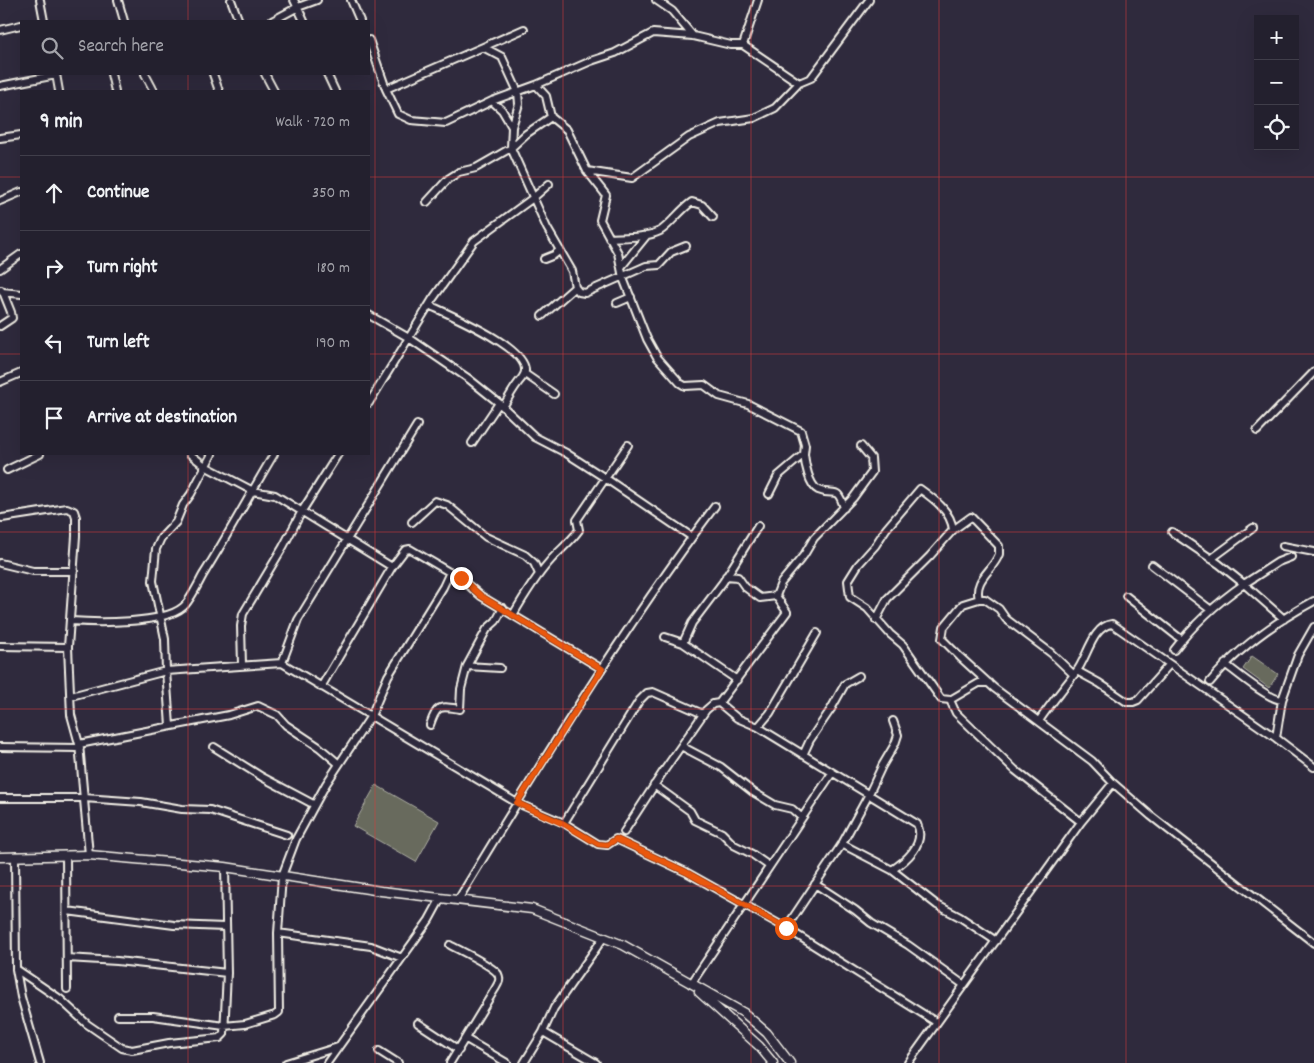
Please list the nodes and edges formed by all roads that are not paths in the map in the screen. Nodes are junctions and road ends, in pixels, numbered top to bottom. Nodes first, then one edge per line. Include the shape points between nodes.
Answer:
1 (40, 0) edge
2 (118, 0) edge
3 (231, 0) edge
4 (294, 0) edge
5 (317, 0) edge
6 (350, 0) edge
7 (656, 0) edge
8 (758, 0) edge
9 (868, 0) edge
10 (298, 8) junction
11 (43, 20) edge
12 (124, 20) edge
13 (239, 20) edge
14 (274, 20) edge
15 (304, 20) edge
16 (360, 20) edge
17 (20, 25) edge
18 (524, 29) dead end
19 (0, 30) edge
20 (693, 36) junction
21 (370, 43) edge
22 (742, 45) junction
23 (483, 47) junction
24 (51, 75) edge
25 (56, 75) edge
26 (111, 75) edge
27 (146, 75) edge
28 (213, 75) edge
29 (266, 75) edge
30 (327, 75) edge
31 (799, 83) junction
32 (536, 85) junction
33 (0, 86) edge
34 (386, 89) junction
35 (59, 90) edge
36 (115, 90) edge
37 (153, 90) edge
38 (220, 90) edge
39 (273, 90) edge
40 (334, 90) edge
41 (518, 92) junction
42 (492, 101) junction
43 (551, 117) junction
44 (512, 127) junction
45 (20, 135) edge
46 (0, 138) edge
47 (511, 148) junction
48 (587, 171) junction
49 (549, 184) dead end
50 (20, 192) edge
51 (533, 198) junction
52 (0, 201) edge
53 (427, 202) dead end
54 (713, 217) dead end
55 (647, 234) junction
56 (609, 238) junction
57 (686, 246) dead end
58 (560, 250) junction
59 (20, 255) edge
60 (544, 259) dead end
61 (621, 267) junction
62 (0, 269) edge
63 (623, 278) junction
64 (575, 287) junction
65 (1, 290) edge
66 (20, 294) edge
67 (631, 297) junction
68 (617, 303) dead end
69 (429, 305) junction
70 (370, 316) edge
71 (542, 316) dead end
72 (0, 326) edge
73 (409, 338) junction
74 (1314, 372) edge
75 (20, 373) edge
76 (524, 374) junction
77 (0, 382) edge
78 (554, 394) dead end
79 (370, 401) edge
80 (501, 405) junction
81 (417, 425) dead end
82 (1258, 430) dead end
83 (472, 443) dead end
84 (628, 445) dead end
85 (861, 446) dead end
86 (804, 454) junction
87 (38, 455) edge
88 (191, 455) edge
89 (211, 455) edge
90 (273, 455) edge
91 (337, 455) edge
92 (205, 466) junction
93 (7, 470) dead end
94 (605, 478) junction
95 (252, 491) junction
96 (770, 494) dead end
97 (714, 506) dead end
98 (844, 508) junction
99 (302, 511) junction
100 (2, 518) dead end
101 (412, 522) dead end
102 (758, 526) dead end
103 (1253, 528) dead end
104 (953, 530) junction
105 (1172, 532) dead end
106 (692, 536) junction
107 (348, 540) junction
108 (1283, 546) dead end
109 (1314, 552) edge
110 (1291, 557) dead end
111 (1211, 558) junction
112 (0, 563) edge
113 (1152, 564) dead end
114 (392, 567) junction
115 (74, 571) junction
116 (450, 572) junction
117 (539, 574) junction
118 (726, 576) junction
119 (1244, 584) junction
120 (776, 596) junction
121 (1126, 596) dead end
122 (979, 599) junction
123 (1314, 601) edge
124 (503, 608) junction
125 (1212, 610) junction
126 (513, 615) junction
127 (161, 616) junction
128 (1284, 619) junction
129 (876, 620) junction
130 (71, 621) junction
131 (1314, 627) edge
132 (817, 633) dead end
133 (665, 638) dead end
134 (1306, 638) junction
135 (1182, 640) junction
136 (1314, 641) edge
137 (683, 644) junction
138 (0, 646) edge
139 (68, 647) junction
140 (1174, 650) dead end
141 (282, 663) junction
142 (1225, 664) junction
143 (242, 665) junction
144 (1169, 665) junction
145 (467, 666) junction
146 (500, 668) dead end
147 (602, 669) junction
148 (166, 671) junction
149 (1075, 673) junction
150 (859, 676) dead end
151 (737, 680) junction
152 (1210, 682) dead end
153 (989, 683) junction
154 (321, 687) junction
155 (71, 696) junction
156 (950, 700) junction
157 (1282, 700) junction
158 (719, 703) junction
159 (703, 714) junction
160 (371, 716) junction
161 (892, 721) dead end
162 (1038, 721) junction
163 (430, 725) dead end
164 (170, 726) junction
165 (758, 727) junction
166 (1276, 738) junction
167 (79, 746) junction
168 (681, 746) junction
169 (0, 747) edge
170 (214, 747) dead end
171 (803, 755) junction
172 (338, 764) junction
173 (1314, 767) edge
174 (832, 772) junction
175 (1113, 783) junction
176 (654, 785) junction
177 (868, 796) junction
178 (0, 798) edge
179 (84, 798) junction
180 (517, 803) junction
181 (314, 804) junction
182 (802, 818) junction
183 (1081, 822) junction
184 (564, 824) junction
185 (624, 832) dead end
186 (287, 835) dead end
187 (842, 844) junction
188 (66, 855) junction
189 (0, 856) edge
190 (15, 856) junction
191 (89, 856) junction
192 (769, 866) junction
193 (225, 867) junction
194 (892, 870) junction
195 (282, 876) junction
196 (815, 884) junction
197 (441, 898) junction
198 (458, 900) junction
199 (743, 905) junction
200 (67, 911) junction
201 (225, 927) junction
202 (786, 928) junction
203 (278, 933) junction
204 (604, 937) junction
205 (996, 942) junction
206 (1314, 943) edge
207 (450, 945) dead end
208 (67, 958) junction
209 (402, 958) junction
210 (16, 969) junction
211 (226, 973) junction
212 (691, 984) junction
213 (964, 986) junction
214 (67, 990) dead end
215 (118, 1016) dead end
216 (936, 1022) junction
217 (418, 1023) dead end
218 (224, 1026) junction
219 (543, 1032) junction
220 (767, 1033) junction
221 (466, 1039) junction
222 (758, 1046) junction
223 (338, 1047) junction
224 (459, 1050) junction
225 (379, 1051) dead end
226 (40, 1063) edge
227 (286, 1063) edge
228 (327, 1063) edge
229 (398, 1063) edge
230 (450, 1063) edge
231 (507, 1063) edge
232 (524, 1063) edge
233 (596, 1063) edge
234 (773, 1063) edge
235 (790, 1063) edge
236 (908, 1063) edge

1 - 11 street
2 - 12 street
3 - 13 street
4 - 10 street
5 - 10 street
6 - 16 street
7 - 20 street via 672,11
8 - 22 street
9 - 31 street via 811,78
10 - 14 street
10 - 15 street
17 - 19 street
18 - 23 street
20 - 22 street
20 - 32 street via 654,33 615,53
21 - 34 street
22 - 31 street
23 - 34 street
23 - 41 street via 502,57
24 - 33 street
25 - 35 street
26 - 36 street
27 - 37 street
28 - 38 street
29 - 39 street
30 - 40 street
31 - 48 street via 776,108 754,118 720,123 689,137 632,178
32 - 41 street
32 - 43 street via 546,96
34 - 42 street via 398,114 411,120 446,123
41 - 42 street
41 - 44 street via 519,104
42 - 44 street
43 - 47 street
43 - 48 street via 567,130
44 - 47 street
45 - 46 street
47 - 51 street
47 - 53 street via 476,168 459,172
48 - 56 street via 606,195 600,220
49 - 51 street
50 - 52 street
51 - 58 street
51 - 69 street via 474,241
54 - 55 street via 702,205 692,202 660,230
55 - 56 street
55 - 61 street
56 - 61 street via 618,253
57 - 63 street via 671,252 659,265 646,266
58 - 60 street
58 - 64 street via 572,271
59 - 62 street
61 - 63 street
63 - 64 street via 585,293
63 - 67 street
64 - 71 street
65 - 66 street
65 - 72 street via 12,318
67 - 68 street
67 - 86 street via 657,357 680,383 704,385 719,396 748,404 801,431
69 - 73 street
69 - 76 street via 491,335 521,360 526,370
70 - 73 street
73 - 79 street
73 - 80 street
74 - 82 street
75 - 77 street
76 - 78 street
76 - 80 street
80 - 83 street
80 - 94 street via 535,437
81 - 107 street
84 - 94 street
85 - 98 street via 871,458 872,472
86 - 96 street via 778,476
86 - 98 street via 809,480 818,490 837,492
87 - 93 street
88 - 92 street
89 - 92 street
90 - 95 street
91 - 99 street
92 - 95 street
92 - 127 street via 176,522 161,538 156,549 153,581
94 - 106 street
94 - 117 street via 577,520 579,530 571,542
95 - 99 street via 276,496
95 - 127 street via 184,607
97 - 106 street
98 - 120 street via 814,538 781,583
99 - 107 street
99 - 143 street via 243,614 240,626
100 - 115 street via 67,508 74,511
101 - 117 street via 435,501 447,505 486,538 525,556 534,563
102 - 118 street
103 - 111 street
104 - 122 street via 971,517 999,546 998,555 984,575 977,593
104 - 129 street via 887,598
104 - 129 street via 944,509 920,489 848,581 850,597 867,608
105 - 111 street
106 - 147 street
107 - 114 street
107 - 141 street via 298,620
108 - 109 street
110 - 119 street
111 - 119 street
112 - 115 street via 33,571
113 - 125 street
114 - 116 street via 410,548
114 - 154 street
115 - 130 street
116 - 124 street
116 - 160 street via 388,676
117 - 126 street
118 - 120 street via 738,577 760,598
118 - 137 street via 692,623
119 - 125 street
119 - 128 street
120 - 151 street via 787,612
121 - 135 street
122 - 149 street via 985,599 999,609 1006,619
122 - 153 street via 962,604 944,627 942,639
123 - 128 street
124 - 126 street
124 - 145 street via 487,629
125 - 135 street
126 - 147 street
127 - 130 street
127 - 148 street
128 - 142 street via 1256,637
129 - 156 street via 903,645 941,699
130 - 139 street
131 - 134 street
132 - 165 street via 770,713
133 - 137 street
134 - 136 street
134 - 157 street
135 - 140 street
137 - 151 street
138 - 139 street
139 - 155 street
141 - 143 street
141 - 154 street
142 - 152 street
142 - 157 street via 1262,691
143 - 148 street
144 - 149 street via 1133,702 1127,702 1099,683
144 - 149 street via 1112,624 1095,636
144 - 166 street
145 - 146 street
145 - 163 street via 460,709 438,708
147 - 180 street
148 - 155 street
148 - 164 street
149 - 162 street
150 - 171 street via 845,684
151 - 158 street
153 - 156 street via 979,684
153 - 162 street
154 - 160 street
155 - 167 street via 71,715
156 - 183 street via 956,713 1014,770
157 - 166 street
158 - 159 street via 712,704
158 - 165 street via 737,718
159 - 168 street
159 - 184 street via 653,692 647,693
160 - 172 street
160 - 180 street
161 - 177 street via 898,735
162 - 175 street via 1092,761
164 - 167 street
164 - 172 street via 258,706 276,715
165 - 171 street
166 - 173 street
167 - 169 street
167 - 179 street
168 - 176 street
168 - 182 street via 721,767 753,792 775,805 792,809
170 - 181 street
171 - 174 street
172 - 181 street
174 - 177 street
174 - 182 street
175 - 183 street
175 - 206 street
176 - 185 street
176 - 192 street via 690,811 695,820 722,833 734,845
177 - 187 street
177 - 194 street via 917,824 919,830 916,848 906,861
178 - 179 street
179 - 186 street via 210,810
179 - 191 street
180 - 184 street
180 - 198 street
181 - 195 street
182 - 192 street
183 - 205 street
184 - 199 street via 598,844 607,845 616,839
187 - 194 street
187 - 196 street
188 - 190 street
188 - 191 street
188 - 200 street
189 - 190 street
190 - 210 street
191 - 193 street
192 - 199 street
193 - 195 street
193 - 201 street
194 - 205 street
195 - 197 street
195 - 203 street
196 - 202 street
196 - 213 street
197 - 198 street
197 - 209 street
198 - 204 street via 532,909
199 - 202 street
199 - 212 street
200 - 201 street via 174,925
200 - 208 street
201 - 211 street
202 - 216 street
203 - 209 street via 371,946
203 - 218 street via 279,1012 245,1024
204 - 212 street
204 - 219 street via 554,1008
205 - 213 street
207 - 221 street via 492,969 499,977
208 - 211 street via 117,960
208 - 214 street
209 - 223 street
210 - 218 street via 122,1048 132,1050 169,1042 220,1038 224,1034
210 - 226 street
211 - 218 street
212 - 220 street via 744,1013
212 - 222 street
213 - 216 street
215 - 218 street via 153,1016
216 - 236 street
217 - 224 street
219 - 232 street
219 - 233 street
220 - 222 street
220 - 235 street
221 - 224 street
221 - 231 street
222 - 234 street
223 - 227 street
223 - 228 street
224 - 230 street
225 - 229 street

